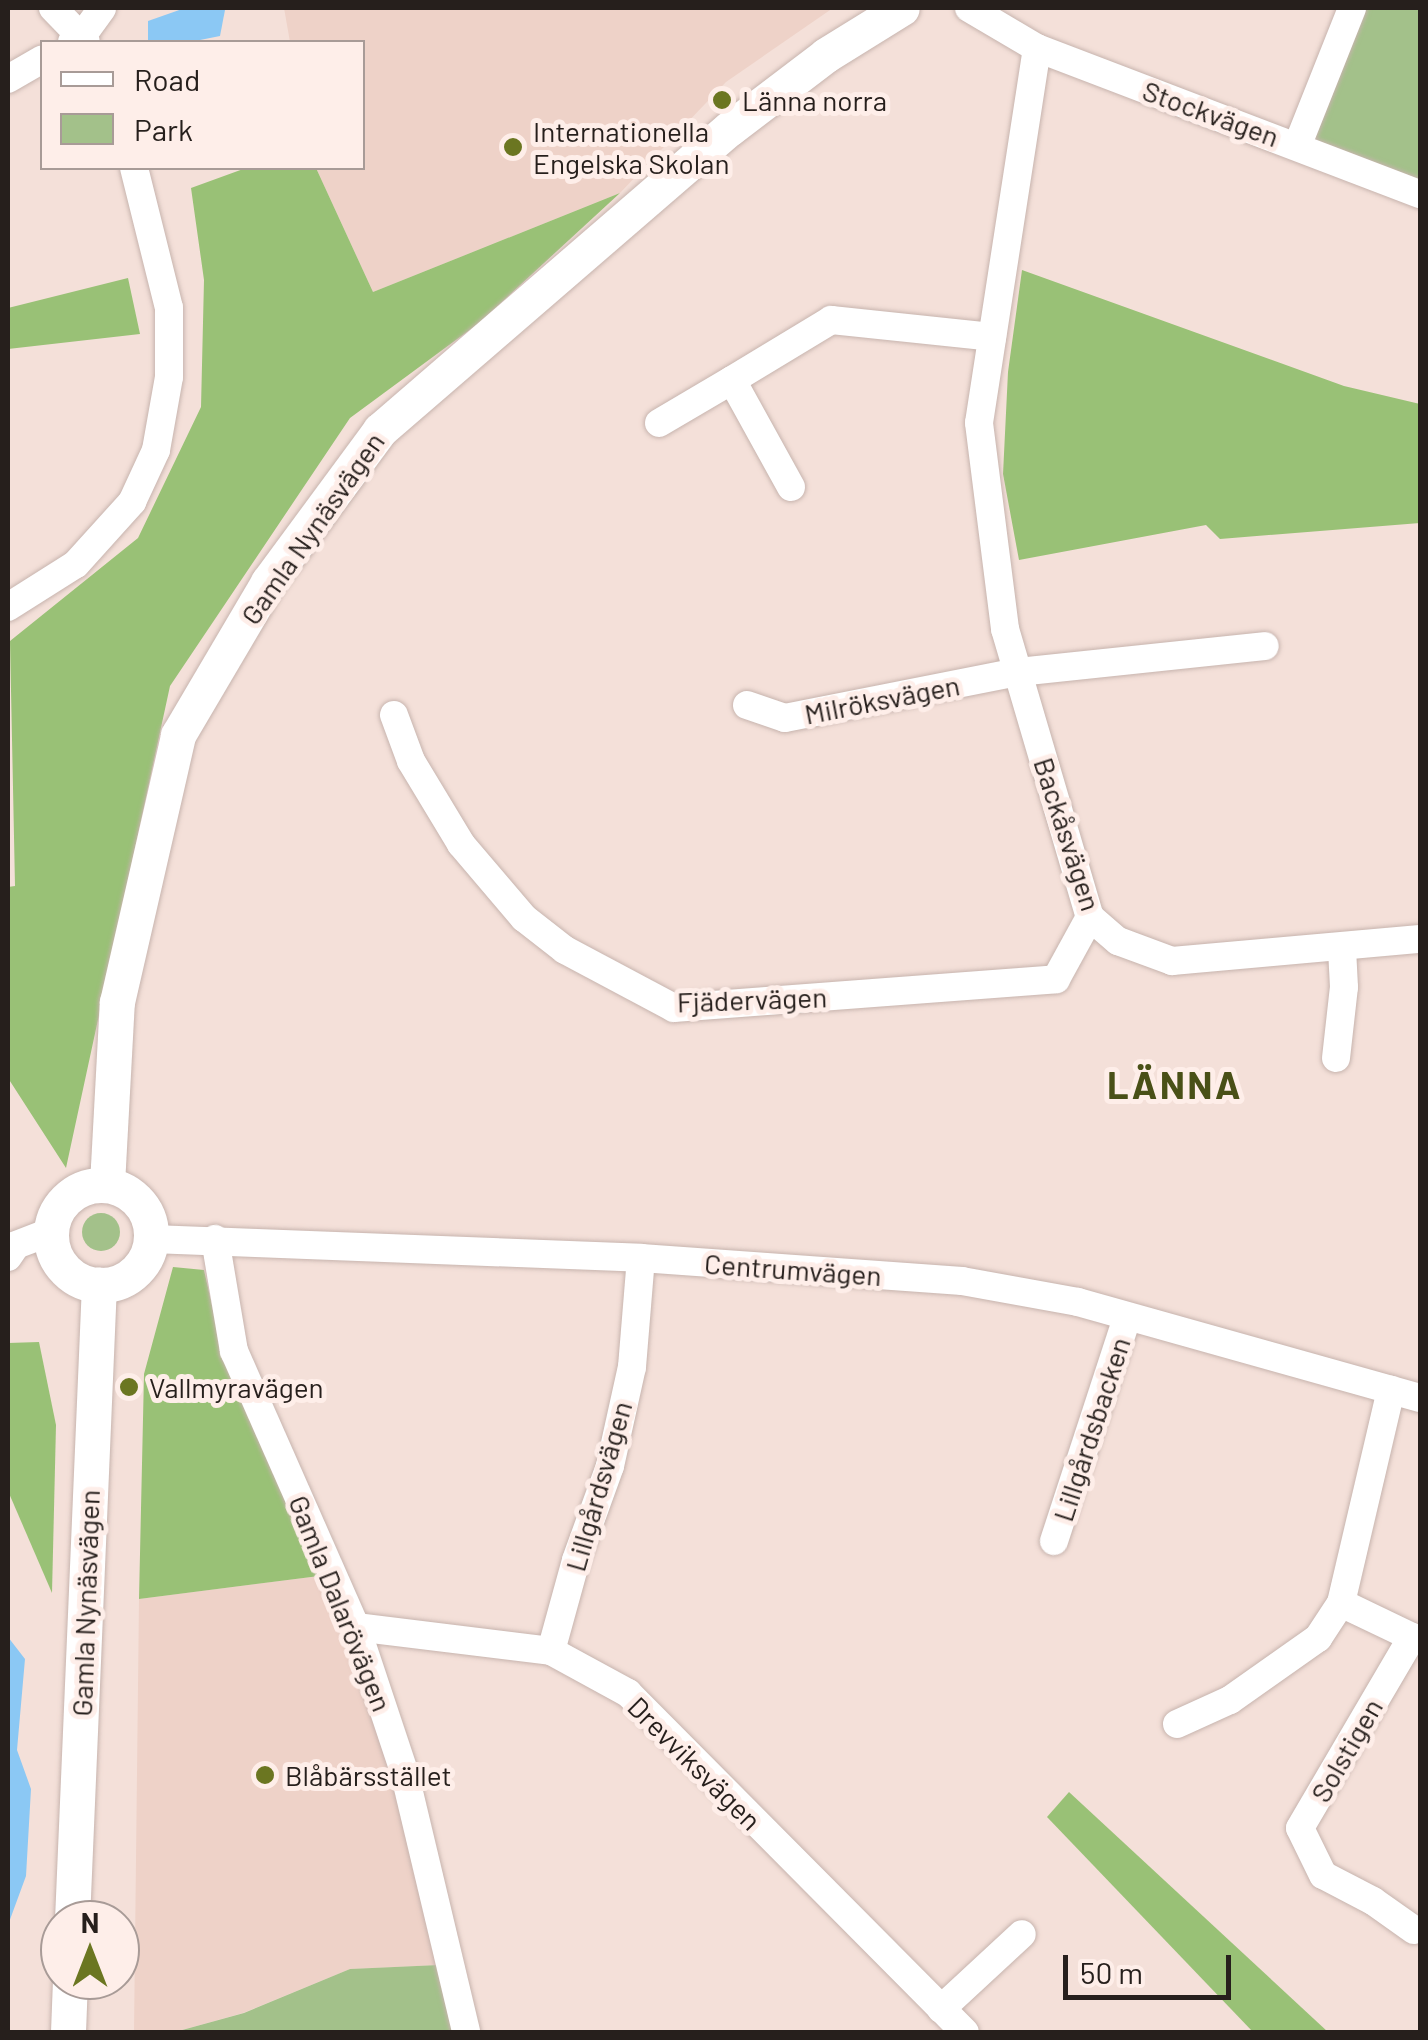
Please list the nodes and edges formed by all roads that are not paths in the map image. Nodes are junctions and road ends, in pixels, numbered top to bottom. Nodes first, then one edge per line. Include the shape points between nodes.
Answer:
1 (53, 8) edge
2 (102, 8) edge
3 (870, 8) edge
4 (902, 8) edge
5 (968, 8) edge
6 (1352, 8) edge
7 (1000, 16) edge
8 (80, 40) edge
9 (1037, 48) junction
10 (826, 54) junction
11 (40, 60) edge
12 (8, 79) edge
13 (1298, 144) junction
14 (134, 170) edge
15 (1420, 194) edge
16 (992, 336) junction
17 (732, 380) junction
18 (659, 423) dead end
19 (792, 487) dead end
20 (8, 607) edge
21 (1265, 646) dead end
22 (1018, 672) junction
23 (747, 705) dead end
24 (394, 716) dead end
25 (1090, 917) junction
26 (1420, 939) edge
27 (1342, 948) junction
28 (1336, 1058) dead end
29 (107, 1184) junction
30 (50, 1232) junction
31 (152, 1239) junction
32 (214, 1239) junction
33 (8, 1258) edge
34 (641, 1258) junction
35 (99, 1285) junction
36 (1127, 1318) junction
37 (1391, 1390) junction
38 (1420, 1398) edge
39 (1054, 1541) dead end
40 (1341, 1603) junction
41 (356, 1627) junction
42 (1416, 1638) edge
43 (551, 1652) junction
44 (1178, 1724) dead end
45 (73, 1900) edge
46 (1414, 1930) dead end
47 (1022, 1934) dead end
48 (69, 2000) edge
49 (941, 2009) junction
50 (68, 2032) edge
51 (466, 2032) edge
52 (964, 2032) edge

1 - 8 street
2 - 8 street
3 - 10 street, Gamla Nynäsvägen
4 - 10 street, Gamla Nynäsvägen
5 - 7 street, Stockvägen
6 - 13 street
7 - 9 street, Stockvägen
9 - 13 street, Stockvägen
9 - 16 street, Backåsvägen
10 - 29 street, Gamla Nynäsvägen via 380,430 268,582 178,735 117,1002
11 - 12 street
13 - 15 street, Stockvägen
14 - 20 street via 169,308 169,378 156,450 132,502 76,564
16 - 17 street via 831,320
16 - 22 street, Backåsvägen via 980,422 1005,629
17 - 18 street
17 - 19 street
21 - 22 street
22 - 23 street, Milröksvägen via 785,718
22 - 25 street, Backåsvägen
24 - 25 street, Fjädervägen via 411,761 461,844 524,918 565,950 674,1008 1056,979
25 - 27 street, Backåsvägen via 1118,941 1172,962
26 - 27 street, Backåsvägen
27 - 28 street
29 - 30 street via 75,1191 54,1215
29 - 31 street via 141,1202
30 - 33 street via 16,1245
30 - 35 street via 58,1262 69,1274
31 - 32 street, Centrumvägen
31 - 35 street via 135,1273
32 - 34 street, Centrumvägen
32 - 41 street, Gamla Dalarövägen via 234,1350
34 - 36 street, Centrumvägen via 962,1281
34 - 43 street, Lillgårdsvägen via 632,1367 610,1466
35 - 45 street, Gamla Nynäsvägen
36 - 37 street, Centrumvägen
36 - 39 street, Lillgårdsbacken
37 - 38 street, Centrumvägen
37 - 40 street
40 - 42 street, Solstigen
40 - 44 street via 1318,1638 1230,1700
41 - 43 street, Drevviksvägen
41 - 51 street, Gamla Dalarövägen via 404,1771
42 - 46 street, Solstigen via 1300,1828 1323,1875
43 - 49 street, Drevviksvägen via 628,1693
47 - 49 street
48 - 50 street
49 - 52 street, Drevviksvägen

